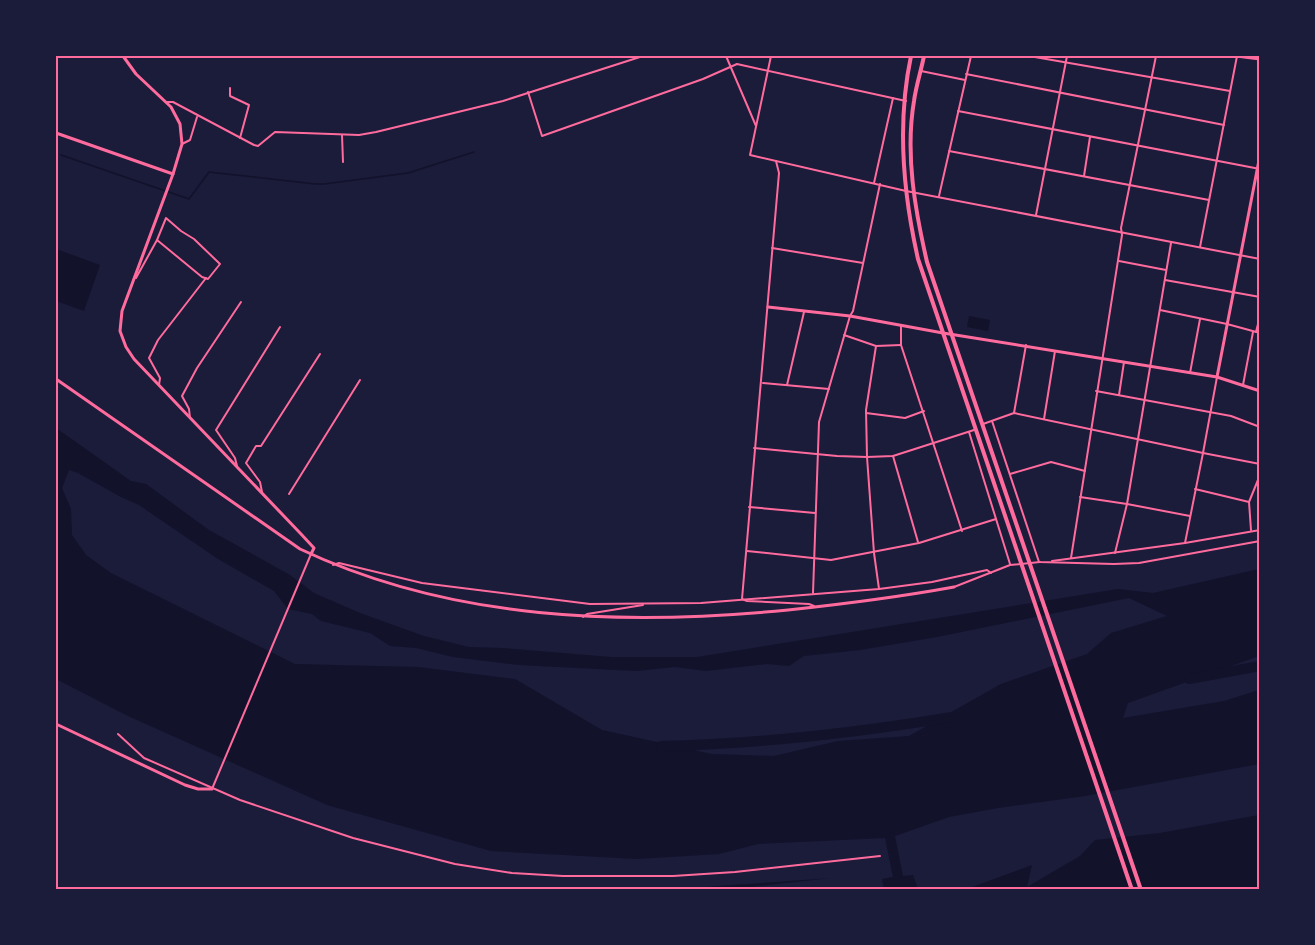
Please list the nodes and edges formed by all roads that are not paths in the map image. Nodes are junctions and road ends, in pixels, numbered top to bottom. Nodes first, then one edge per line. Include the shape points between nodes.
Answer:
1 (123, 56) edge
2 (643, 56) edge
3 (726, 56) edge
4 (771, 56) edge
5 (911, 56) edge
6 (924, 56) edge
7 (971, 56) edge
8 (1029, 56) edge
9 (1067, 56) edge
10 (1156, 56) edge
11 (1236, 56) edge
12 (1260, 59) edge
13 (1065, 63) junction
14 (730, 67) junction
15 (768, 71) junction
16 (921, 71) junction
17 (966, 74) junction
18 (1152, 78) junction
19 (965, 80) junction
20 (231, 88) dead end
21 (1230, 91) junction
22 (528, 92) junction
23 (1059, 93) junction
24 (893, 98) junction
25 (906, 101) junction
26 (167, 102) junction
27 (1146, 109) junction
28 (958, 111) junction
29 (197, 116) junction
30 (1224, 125) junction
31 (756, 126) junction
32 (1052, 129) junction
33 (56, 133) edge
34 (342, 135) junction
35 (1090, 136) junction
36 (240, 138) junction
37 (182, 144) junction
38 (1137, 146) junction
39 (950, 151) junction
40 (1260, 155) edge
41 (776, 161) junction
42 (1217, 161) junction
43 (343, 162) dead end
44 (1044, 168) junction
45 (1258, 169) edge
46 (173, 174) junction
47 (1084, 176) junction
48 (874, 183) junction
49 (880, 184) junction
50 (1130, 185) junction
51 (906, 191) junction
52 (914, 192) junction
53 (939, 196) junction
54 (1209, 200) junction
55 (1036, 215) junction
56 (1121, 231) junction
57 (157, 240) junction
58 (1171, 241) junction
59 (1200, 247) junction
60 (772, 248) junction
61 (1239, 255) junction
62 (1260, 259) edge
63 (1118, 261) junction
64 (863, 263) junction
65 (1166, 270) junction
66 (207, 278) junction
67 (1165, 280) junction
68 (129, 291) junction
69 (1233, 293) junction
70 (1260, 297) edge
71 (241, 302) dead end
72 (768, 307) junction
73 (804, 310) junction
74 (1160, 310) junction
75 (850, 316) junction
76 (1260, 316) edge
77 (1200, 318) junction
78 (1227, 324) junction
79 (901, 325) junction
80 (280, 327) dead end
81 (1256, 332) edge
82 (943, 333) junction
83 (952, 333) junction
84 (844, 335) junction
85 (902, 345) junction
86 (1026, 345) junction
87 (876, 346) junction
88 (1055, 350) junction
89 (320, 354) dead end
90 (1102, 358) junction
91 (1124, 361) junction
92 (1151, 366) junction
93 (1190, 373) junction
94 (1217, 377) junction
95 (56, 379) edge
96 (360, 380) dead end
97 (762, 383) junction
98 (159, 385) junction
99 (787, 385) junction
100 (1243, 385) junction
101 (829, 389) junction
102 (1096, 391) junction
103 (1260, 391) edge
104 (1119, 395) junction
105 (1145, 400) junction
106 (924, 411) junction
107 (866, 413) junction
108 (1014, 413) junction
109 (1211, 413) junction
110 (190, 418) junction
111 (1044, 419) junction
112 (992, 421) junction
113 (983, 424) junction
114 (1260, 427) edge
115 (976, 429) junction
116 (1091, 430) junction
117 (969, 432) junction
118 (1138, 440) junction
119 (933, 442) junction
120 (754, 448) junction
121 (1203, 453) junction
122 (816, 454) junction
123 (893, 456) junction
124 (867, 457) junction
125 (1260, 464) edge
126 (237, 466) junction
127 (1084, 471) junction
128 (1010, 474) junction
129 (1260, 475) edge
130 (1258, 487) edge
131 (1195, 489) junction
132 (262, 492) junction
133 (289, 494) dead end
134 (1080, 497) junction
135 (1249, 502) junction
136 (1128, 504) junction
137 (749, 507) junction
138 (815, 513) junction
139 (1190, 516) junction
140 (996, 519) junction
141 (1260, 530) edge
142 (962, 531) junction
143 (1251, 531) junction
144 (1260, 541) edge
145 (919, 543) junction
146 (1185, 543) junction
147 (746, 551) junction
148 (874, 553) junction
149 (1114, 553) junction
150 (311, 554) junction
151 (813, 558) junction
152 (1071, 558) junction
153 (1039, 562) junction
154 (333, 565) junction
155 (1010, 565) junction
156 (991, 573) junction
157 (954, 587) joint
158 (879, 589) junction
159 (813, 594) junction
160 (742, 599) junction
161 (645, 604) junction
162 (815, 607) junction
163 (583, 617) junction
164 (56, 724) edge
165 (117, 734) dead end
166 (212, 789) junction
167 (880, 856) dead end
168 (1132, 890) edge
169 (1141, 890) edge

1 - 26 street via 136,74
2 - 22 street
3 - 14 street
4 - 15 street
5 - 25 highway
6 - 16 highway
7 - 17 street
8 - 13 street
9 - 13 street
10 - 18 street
11 - 12 street
11 - 21 street
13 - 18 street
13 - 23 street
14 - 15 street via 737,64
14 - 22 street via 542,136
14 - 31 street
15 - 24 street
15 - 31 street
16 - 19 street
16 - 52 highway via 912,125
17 - 19 street
17 - 23 street
18 - 21 street
18 - 27 street
19 - 28 street
20 - 36 street via 230,96 249,105
21 - 30 street
22 - 34 street via 411,124
23 - 27 street
23 - 32 street
24 - 25 street
24 - 48 street
25 - 51 highway
26 - 29 street
26 - 37 street via 180,124
27 - 30 street
27 - 38 street
28 - 32 street
28 - 39 street
29 - 36 street
29 - 37 street via 190,140
30 - 42 street
31 - 41 street via 750,155
32 - 35 street
32 - 44 street
33 - 46 street
34 - 36 street via 275,132 258,146
34 - 43 street
35 - 38 street
35 - 47 street
37 - 46 street
38 - 42 street
38 - 50 street
39 - 44 street
39 - 53 street
40 - 45 street
41 - 48 street
41 - 60 street via 779,173
42 - 45 street
42 - 54 street
44 - 47 street
44 - 55 street
45 - 61 street
46 - 68 street
47 - 50 street
48 - 49 street
49 - 51 street
49 - 64 street
50 - 54 street
50 - 56 street
51 - 52 street
51 - 82 highway via 918,259
52 - 53 street
52 - 83 highway via 927,262
53 - 55 street
54 - 59 street
55 - 56 street
56 - 58 street
56 - 63 street
57 - 66 street
57 - 66 street via 166,218 220,264
57 - 68 street
58 - 59 street
58 - 65 street
59 - 61 street
60 - 64 street
60 - 72 street
61 - 62 street
61 - 69 street
63 - 65 street
63 - 90 street
64 - 75 street
65 - 67 street
66 - 98 street via 158,340 149,358 160,378
67 - 69 street
67 - 74 street
68 - 98 street via 120,331 134,358
69 - 70 street
69 - 78 street
71 - 110 street via 182,396
72 - 73 street
72 - 97 street
73 - 75 street
73 - 99 street
74 - 77 street
74 - 92 street
75 - 79 street
75 - 84 street
76 - 81 street
77 - 78 street
77 - 93 street
78 - 81 street
78 - 94 street
79 - 82 street
79 - 85 street
80 - 126 street via 216,430
81 - 100 street
82 - 83 street
82 - 115 highway
83 - 86 street
83 - 113 highway
84 - 87 street
84 - 101 street
85 - 87 street
85 - 106 street
86 - 88 street
86 - 108 street
87 - 107 street
88 - 90 street
88 - 111 street
89 - 132 street via 246,463 260,482
90 - 91 street
90 - 102 street
91 - 92 street
91 - 104 street
92 - 93 street
92 - 105 street
93 - 94 street
94 - 100 street
94 - 109 street
95 - 150 street
96 - 133 street
97 - 99 street
97 - 120 street
98 - 110 street
99 - 101 street
100 - 103 street
101 - 122 street via 819,422
102 - 104 street
102 - 116 street
104 - 105 street
105 - 109 street
105 - 118 street
106 - 107 street via 905,418
106 - 119 street
107 - 124 street
108 - 111 street
108 - 112 street
109 - 114 street
109 - 121 street
110 - 126 street
111 - 116 street
112 - 113 street
112 - 128 street
113 - 169 highway
115 - 117 street
115 - 168 highway
116 - 118 street
116 - 127 street
117 - 119 street
117 - 140 street
118 - 121 street
118 - 136 street
119 - 123 street
119 - 142 street
120 - 122 street
120 - 137 street
121 - 125 street
121 - 131 street
122 - 124 street
122 - 138 street
123 - 124 street
123 - 145 street
124 - 148 street
126 - 132 street
127 - 128 street via 1052,462
127 - 134 street
128 - 153 street
129 - 130 street
130 - 135 street
131 - 135 street
131 - 139 street
132 - 150 street via 314,548
134 - 136 street
134 - 152 street
135 - 143 street
136 - 139 street
136 - 149 street
137 - 138 street
137 - 147 street
138 - 151 street
139 - 146 street
140 - 142 street
140 - 155 street
141 - 143 street
142 - 145 street
143 - 146 street
144 - 153 street via 1138,563
145 - 148 street
146 - 149 street
147 - 151 street
147 - 160 street
148 - 151 street via 831,560
148 - 158 street
149 - 152 street
150 - 154 street
150 - 166 street
151 - 159 street
152 - 153 street
153 - 155 street
154 - 161 street via 339,563 422,584 491,593 590,604
154 - 163 street via 451,600
155 - 156 street
156 - 157 street
156 - 158 street via 987,570
157 - 162 street
158 - 159 street
159 - 160 street
160 - 161 street
160 - 162 street
161 - 163 street
162 - 163 street via 671,618
164 - 166 street via 185,785
165 - 166 street via 144,758
166 - 167 street via 363,841 455,864 512,873 673,876

